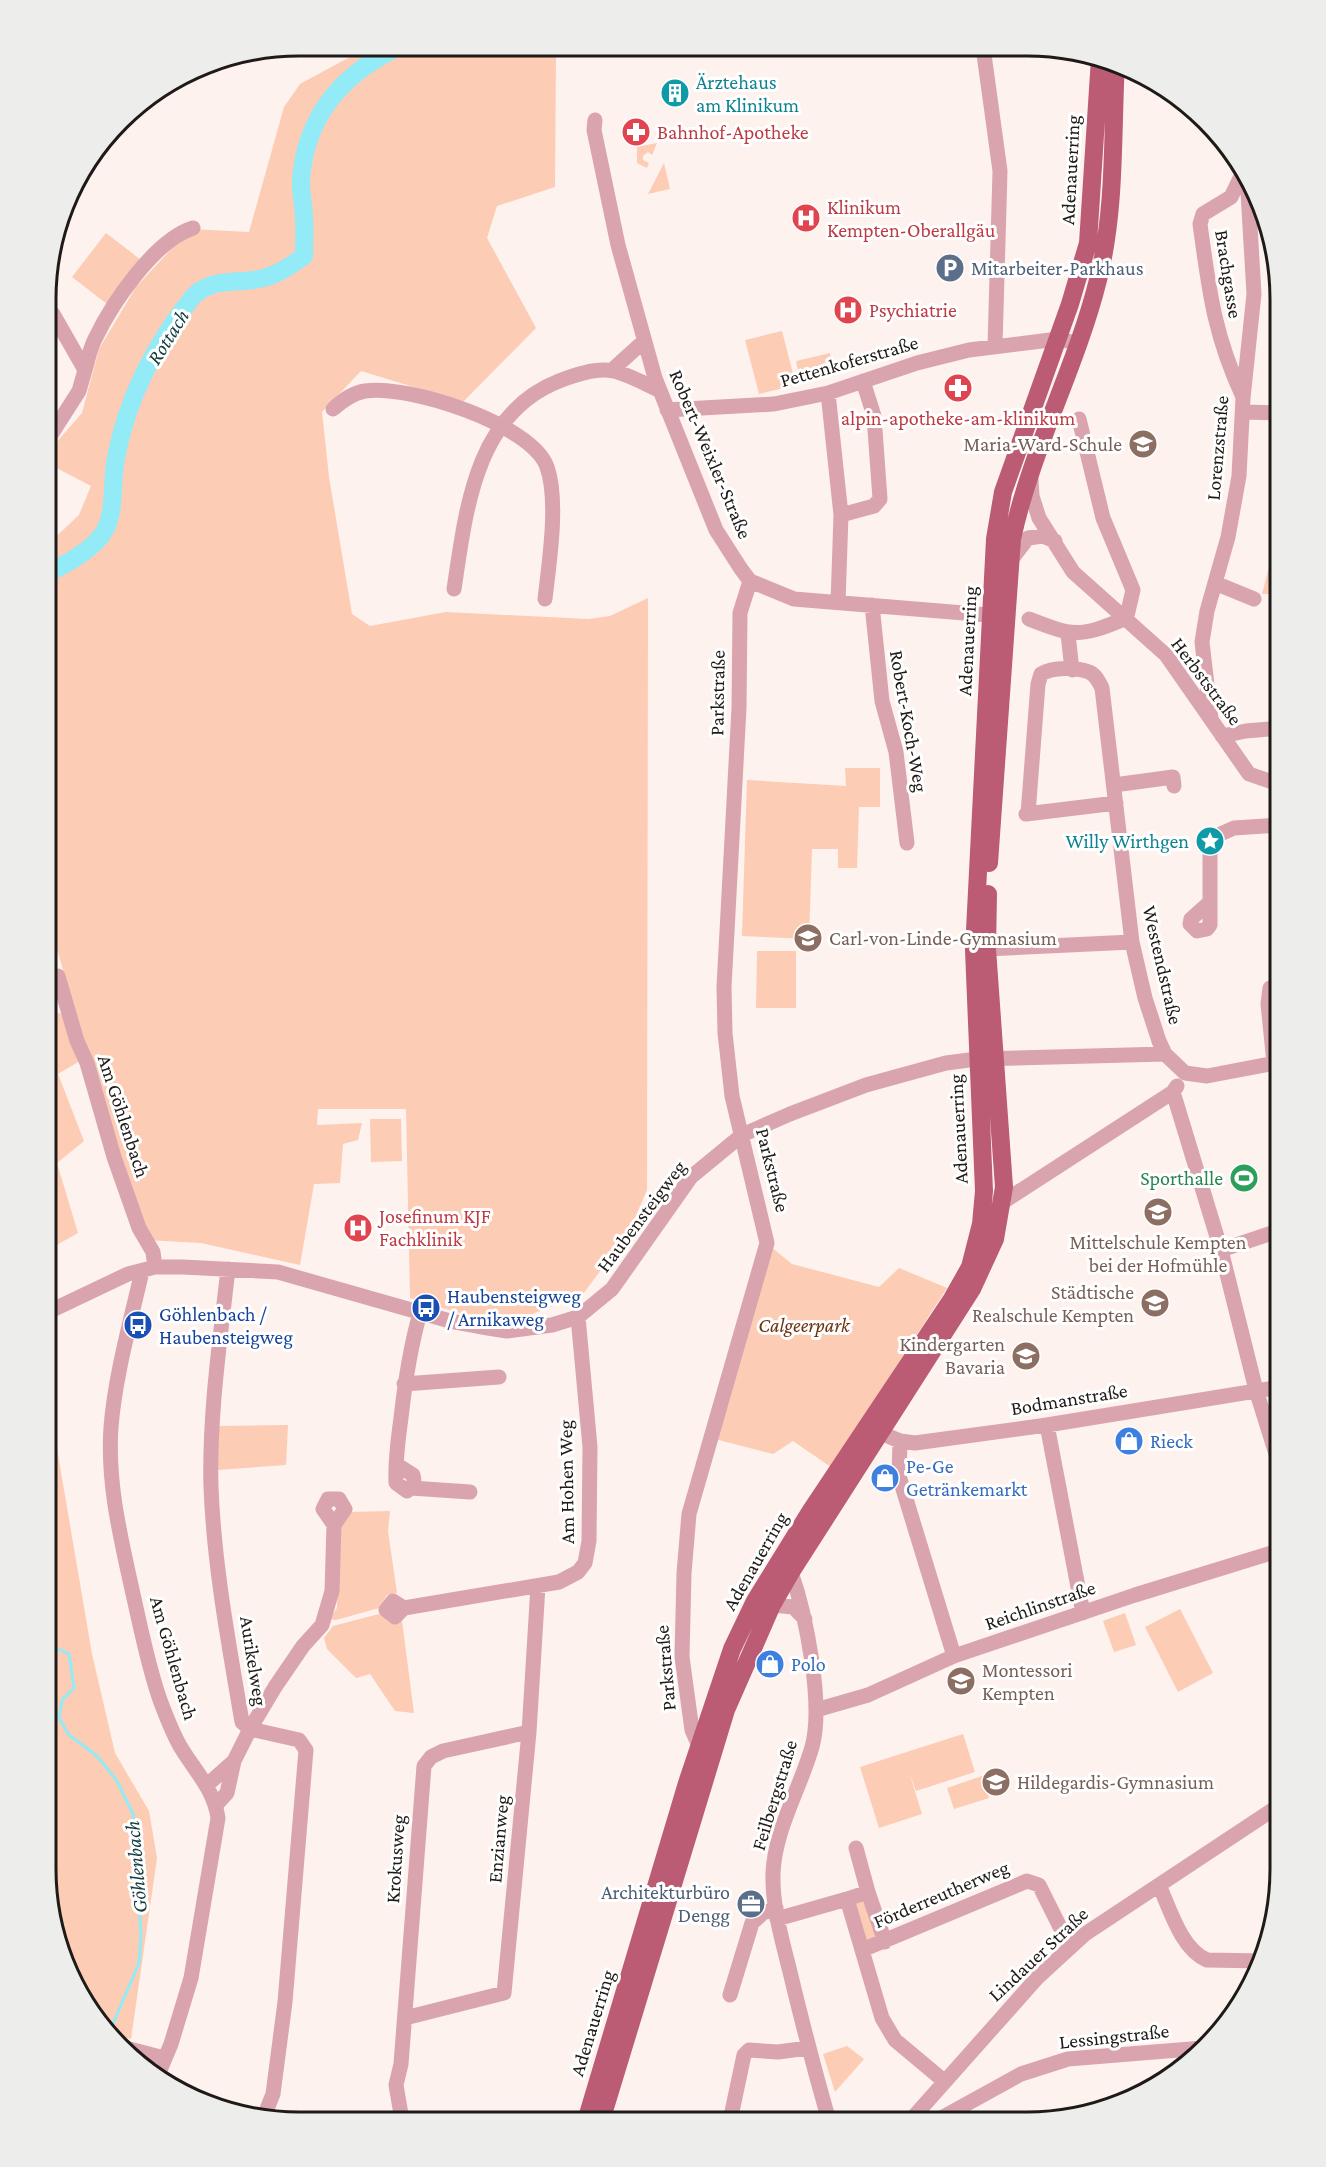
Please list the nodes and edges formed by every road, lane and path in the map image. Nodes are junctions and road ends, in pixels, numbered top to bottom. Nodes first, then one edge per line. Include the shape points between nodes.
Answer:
1 (984, 56) edge
2 (1100, 66) edge
3 (1116, 72) edge
4 (595, 120) dead end
5 (1239, 180) edge
6 (1248, 198) edge
7 (193, 228) dead end
8 (56, 319) edge
9 (1058, 339) junction
10 (643, 342) junction
11 (1077, 343) junction
12 (995, 346) junction
13 (85, 370) junction
14 (612, 370) junction
15 (863, 381) junction
16 (659, 390) junction
17 (828, 393) junction
18 (1243, 405) junction
19 (333, 409) dead end
20 (667, 410) junction
21 (1270, 411) edge
22 (1079, 419) dead end
23 (499, 425) junction
24 (56, 427) edge
25 (1030, 473) junction
26 (841, 515) junction
27 (1055, 541) junction
28 (1011, 560) junction
29 (750, 581) junction
30 (1215, 583) junction
31 (454, 589) dead end
32 (545, 599) dead end
33 (1254, 599) dead end
34 (838, 603) junction
35 (872, 605) junction
36 (998, 615) junction
37 (1029, 619) dead end
38 (1125, 620) junction
39 (1068, 634) junction
40 (1072, 670) junction
41 (1211, 719) junction
42 (1270, 729) edge
43 (1222, 736) junction
44 (1270, 781) edge
45 (1114, 785) junction
46 (1174, 786) dead end
47 (1116, 803) junction
48 (1270, 826) edge
49 (907, 843) dead end
50 (1210, 902) dead end
51 (1132, 942) junction
52 (987, 949) junction
53 (58, 976) dead end
54 (1270, 988) dead end
55 (1270, 1017) edge
56 (1165, 1054) junction
57 (986, 1059) junction
58 (1270, 1063) edge
59 (1185, 1074) junction
60 (1173, 1092) junction
61 (742, 1135) junction
62 (1003, 1202) junction
63 (1270, 1234) edge
64 (1221, 1250) junction
65 (149, 1269) junction
66 (228, 1269) junction
67 (111, 1280) junction
68 (135, 1298) junction
69 (56, 1308) edge
70 (420, 1313) junction
71 (578, 1317) junction
72 (499, 1377) dead end
73 (404, 1384) junction
74 (1270, 1388) edge
75 (1256, 1390) junction
76 (1047, 1425) junction
77 (873, 1430) junction
78 (1270, 1435) edge
79 (900, 1441) junction
80 (470, 1492) dead end
81 (334, 1525) dead end
82 (1270, 1554) edge
83 (802, 1557) junction
84 (785, 1567) junction
85 (538, 1586) junction
86 (799, 1594) junction
87 (772, 1605) junction
88 (404, 1608) dead end
89 (1083, 1613) junction
90 (805, 1618) junction
91 (954, 1656) junction
92 (816, 1710) junction
93 (250, 1729) junction
94 (529, 1732) junction
95 (705, 1749) junction
96 (234, 1761) junction
97 (207, 1785) junction
98 (216, 1805) junction
99 (1270, 1812) edge
100 (856, 1848) dead end
101 (1159, 1886) junction
102 (868, 1892) junction
103 (847, 1899) junction
104 (776, 1914) junction
105 (885, 1942) junction
106 (1070, 1947) junction
107 (862, 1950) junction
108 (1252, 1961) edge
109 (730, 1995) dead end
110 (405, 2018) junction
111 (808, 2048) junction
112 (1190, 2049) edge
113 (138, 2051) edge
114 (164, 2058) junction
115 (160, 2069) edge
116 (944, 2081) junction
117 (267, 2109) edge
118 (401, 2112) edge
119 (589, 2112) edge
120 (604, 2112) edge
121 (732, 2112) edge
122 (826, 2112) edge
123 (918, 2112) edge
124 (952, 2112) edge

1 - 12 street via 1000,171
2 - 9 main road, Adenauerring via 1089,243
3 - 11 main road, Adenauerring via 1106,246
4 - 10 street, Robert-Weixler-Straße via 618,245
5 - 18 street, Brachgasse via 1231,197 1203,214 1200,224 1219,341
6 - 18 street, Lorenzstraße via 1254,294
7 - 13 street via 166,243 140,272 94,339
8 - 13 street
9 - 11 street, Pettenkoferstraße
9 - 12 street, Pettenkoferstraße
9 - 36 main road, Adenauerring via 1003,492 995,539
10 - 14 street
10 - 16 street, Robert-Weixler-Straße
11 - 25 main road, Adenauerring
12 - 15 street, Pettenkoferstraße via 917,363
13 - 24 street via 79,391
14 - 16 street
14 - 23 street via 574,375 542,388
15 - 17 street, Pettenkoferstraße
15 - 26 street via 874,416 880,499 874,506
16 - 20 street, Robert-Weixler-Straße
17 - 20 street, Pettenkoferstraße via 749,408
17 - 26 street
18 - 21 street
18 - 30 street, Lorenzstraße via 1239,476
19 - 23 street via 345,398 363,391 399,391
20 - 29 street, Robert-Weixler-Straße via 716,530
22 - 38 street via 1103,518 1134,590
23 - 31 street via 483,455 469,496
23 - 32 street via 537,448 548,468 552,527
25 - 27 street, Herbststraße via 1039,518
25 - 28 main road, Adenauerring via 1021,498
26 - 34 street
27 - 28 street via 1044,536 1028,538
27 - 38 street, Herbststraße via 1074,572
28 - 36 main road, Adenauerring
29 - 34 street, Robert-Weixler-Straße via 794,599
29 - 61 street, Parkstraße via 740,613 739,708 724,987 732,1096
30 - 33 street
30 - 41 street, Lorenzstraße via 1202,642
34 - 35 street, Robert-Weixler-Straße
35 - 36 street, Robert-Weixler-Straße
35 - 49 street, Robert-Koch-Weg via 882,701 896,752
36 - 52 main road, Adenauerring
36 - 57 main road, Adenauerring via 974,939
37 - 39 street
38 - 39 street via 1097,631
38 - 41 street, Herbststraße via 1166,655
39 - 40 street
40 - 45 street, Westendstraße via 1089,672 1102,688
40 - 47 street via 1049,669 1041,674 1027,814
41 - 43 street, Herbststraße
42 - 43 street
43 - 44 street, Herbststraße via 1249,774
45 - 46 street via 1173,777
45 - 47 street, Westendstraße
47 - 51 street, Westendstraße
48 - 50 street via 1234,828 1216,836 1210,854
51 - 52 street
51 - 56 street, Westendstraße via 1145,998
52 - 57 main road, Adenauerring
53 - 65 street, Am Göhlenbach via 114,1157 139,1228 153,1252
54 - 55 street
56 - 57 street, Haubensteigweg
56 - 59 street, Westendstraße
57 - 61 street, Haubensteigweg via 946,1063 866,1085
57 - 62 main road, Adenauerring via 1003,1162
57 - 77 main road, Adenauerring via 984,1191 981,1224 970,1267
58 - 59 street via 1207,1076
59 - 60 street
60 - 62 street
60 - 64 street
61 - 71 street, Haubensteigweg via 691,1177 612,1289
61 - 95 street, Parkstraße via 767,1243 689,1514 684,1573 682,1657 692,1730
62 - 77 main road, Adenauerring via 995,1239 972,1289
63 - 64 street
64 - 75 street
65 - 66 street, Haubensteigweg
65 - 67 street, Haubensteigweg
65 - 68 street, Am Göhlenbach
66 - 70 street, Haubensteigweg via 278,1272
66 - 93 street, Aurikelweg via 211,1487 228,1641 242,1722
67 - 68 street
67 - 69 street, Haubensteigweg
68 - 97 street, Am Göhlenbach via 111,1426 115,1511 160,1699 179,1744
70 - 71 street, Haubensteigweg via 507,1331
70 - 73 street
71 - 85 street, Am Hohen Weg via 590,1447 588,1555 578,1572 569,1578
72 - 73 street
73 - 80 street via 396,1483 402,1490
74 - 75 street, Bodmanstraße
75 - 76 street, Bodmanstraße
75 - 78 street
76 - 79 street, Bodmanstraße via 915,1443
76 - 89 street
77 - 79 street, Bodmanstraße
77 - 83 main road, Adenauerring
77 - 84 main road, Adenauerring
79 - 91 street via 899,1476
81 - 93 street via 332,1591 322,1625 280,1678
82 - 89 street, Reichlinstraße
83 - 84 main road, Adenauerring
83 - 86 street, Feilbergstraße
84 - 86 street, Feilbergstraße
84 - 87 main road, Adenauerring
84 - 95 main road, Adenauerring via 755,1601 732,1649
85 - 88 street, Am Hohen Weg
85 - 94 street, Enzianweg
86 - 90 street, Feilbergstraße
87 - 90 street via 793,1607
87 - 95 main road, Adenauerring
89 - 91 street, Reichlinstraße
90 - 92 street, Feilbergstraße
91 - 92 street, Reichlinstraße via 868,1695
92 - 104 street, Feilbergstraße via 813,1745 780,1835 773,1872
93 - 96 street
93 - 117 street, Aurikelweg via 299,1740 306,1750 285,2002 273,2094
94 - 110 street, Enzianweg via 504,1993
94 - 110 street, Krokusweg via 443,1751 430,1757 424,1766
95 - 119 main road, Adenauerring
95 - 120 main road, Adenauerring
96 - 97 street
96 - 98 street via 227,1793
97 - 98 street, Am Göhlenbach
98 - 114 street, Am Göhlenbach via 216,1831 190,1978
99 - 101 street, Lindauer Straße
100 - 102 street
101 - 106 street, Lindauer Straße via 1106,1918
101 - 108 street via 1184,1938 1199,1957
102 - 103 street
102 - 105 street
103 - 104 street
103 - 107 street
104 - 109 street via 763,1913 752,1923
104 - 111 street, Feilbergstraße
105 - 106 street, Förderreutherweg via 1027,1881 1039,1886
105 - 107 street, Förderreutherweg
106 - 116 street, Lindauer Straße via 1036,1978
107 - 116 street via 876,2004 888,2029
110 - 118 street, Krokusweg via 396,2085
111 - 121 street via 749,2050 744,2055
111 - 122 street, Feilbergstraße
112 - 124 street, Lessingstraße via 1068,2059 1021,2074
113 - 114 street
114 - 115 street, Am Göhlenbach
116 - 123 street, Lindauer Straße

